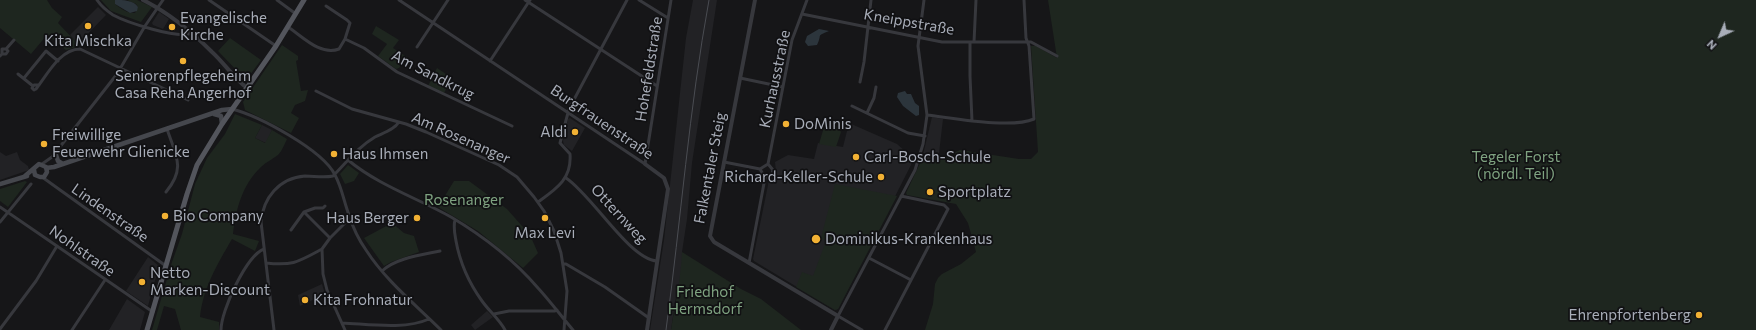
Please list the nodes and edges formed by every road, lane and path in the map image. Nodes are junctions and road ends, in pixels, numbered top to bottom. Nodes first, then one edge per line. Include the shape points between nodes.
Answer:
1 (97, 0) edge
2 (143, 0) edge
3 (163, 0) edge
4 (209, 0) edge
5 (277, 0) edge
6 (304, 0) edge
7 (399, 0) edge
8 (448, 0) edge
9 (525, 0) edge
10 (627, 0) edge
11 (639, 0) edge
12 (671, 0) edge
13 (755, 0) edge
14 (807, 0) edge
15 (871, 0) edge
16 (924, 0) edge
17 (976, 0) edge
18 (1024, 0) edge
19 (530, 1) edge
20 (326, 6) dead end
21 (158, 8) junction
22 (296, 14) junction
23 (802, 14) junction
24 (668, 18) junction
25 (432, 23) junction
26 (145, 26) junction
27 (868, 26) junction
28 (288, 27) junction
29 (192, 33) junction
30 (918, 36) junction
31 (344, 39) junction
32 (14, 40) dead end
33 (972, 42) junction
34 (1027, 42) junction
35 (0, 44) edge
36 (276, 46) junction
37 (416, 47) dead end
38 (5, 48) junction
39 (600, 50) junction
40 (1, 55) edge
41 (1057, 56) dead end
42 (58, 61) junction
43 (490, 61) junction
44 (121, 68) junction
45 (18, 74) dead end
46 (24, 78) junction
47 (740, 78) junction
48 (860, 82) dead end
49 (657, 86) junction
50 (783, 87) junction
51 (876, 87) dead end
52 (247, 88) junction
53 (316, 91) dead end
54 (188, 100) dead end
55 (852, 106) dead end
56 (232, 108) junction
57 (567, 113) junction
58 (867, 113) junction
59 (213, 114) junction
60 (927, 115) junction
61 (972, 121) junction
62 (399, 122) junction
63 (222, 124) junction
64 (512, 126) dead end
65 (168, 129) junction
66 (925, 136) junction
67 (55, 152) junction
68 (348, 160) junction
69 (724, 162) junction
70 (63, 164) junction
71 (644, 164) junction
72 (768, 164) junction
73 (45, 168) junction
74 (760, 170) junction
75 (35, 172) junction
76 (335, 174) junction
77 (42, 177) junction
78 (566, 178) junction
79 (765, 178) junction
80 (0, 184) edge
81 (31, 184) dead end
82 (166, 192) dead end
83 (901, 196) junction
84 (538, 202) junction
85 (325, 206) dead end
86 (0, 207) edge
87 (8, 212) junction
88 (304, 212) junction
89 (350, 218) junction
90 (456, 220) junction
91 (0, 222) edge
92 (291, 230) dead end
93 (330, 238) junction
94 (57, 246) junction
95 (264, 249) junction
96 (322, 249) junction
97 (440, 251) dead end
98 (869, 258) junction
99 (657, 261) junction
100 (266, 263) junction
101 (749, 263) junction
102 (564, 264) junction
103 (166, 266) junction
104 (382, 271) junction
105 (105, 280) junction
106 (911, 280) junction
107 (557, 310) junction
108 (153, 312) junction
109 (494, 314) junction
110 (838, 316) junction
111 (649, 318) junction
112 (430, 319) junction
113 (564, 320) junction
114 (342, 323) junction
115 (0, 329) edge
116 (72, 330) edge
117 (148, 330) edge
118 (220, 330) edge
119 (274, 330) edge
120 (345, 330) edge
121 (441, 330) edge
122 (504, 330) edge
123 (564, 330) edge
124 (572, 330) edge
125 (647, 330) edge
126 (831, 330) edge
127 (862, 330) edge
128 (884, 330) edge

1 - 26 street via 114,16
2 - 21 street
3 - 21 street
4 - 36 street
5 - 22 street
6 - 22 main road
7 - 25 street, Burgfrauenstraße
8 - 25 street
9 - 19 street
10 - 39 street
11 - 24 street
12 - 24 street, Hohefeldstraße
13 - 47 street, Falkentaler Steig
14 - 23 street, Kurhausstraße
15 - 27 street
16 - 30 street
17 - 33 street
18 - 34 street
19 - 39 street
19 - 43 street
20 - 31 street via 349,22
21 - 26 street
21 - 29 street
22 - 28 main road
23 - 27 street, Kneippstraße
23 - 50 street, Kurhausstraße via 792,40
24 - 49 street, Hohefeldstraße
25 - 37 street
25 - 43 street, Burgfrauenstraße
26 - 29 street via 177,35 186,36
26 - 44 street
27 - 30 street, Kneippstraße
27 - 48 street
28 - 31 street via 313,45 333,50 338,49
28 - 36 main road
29 - 52 street
30 - 33 street, Kneippstraße via 942,42
30 - 60 street
31 - 64 street, Am Sandkrug via 364,48 397,72
32 - 38 street
33 - 34 street, Kneippstraße
33 - 61 street
34 - 41 street, Kneippstraße
34 - 61 street via 1034,119 1000,123
35 - 38 street
36 - 52 main road
38 - 40 street via 8,53
39 - 49 street
39 - 57 street
42 - 44 street via 65,53 80,49
42 - 46 street via 46,51
42 - 46 street via 34,90
43 - 57 street, Burgfrauenstraße
44 - 54 street
44 - 67 street
45 - 46 street
47 - 50 street
47 - 69 street, Falkentaler Steig
49 - 71 street, Hohefeldstraße
50 - 72 street, Kurhausstraße
51 - 58 street
52 - 56 main road
53 - 62 street, Am Rosenanger via 352,109
55 - 58 street
56 - 59 main road
56 - 63 main road
56 - 76 street via 297,140 325,161
57 - 71 street, Burgfrauenstraße
57 - 78 street via 560,142 570,154 570,169
58 - 66 street via 908,133
59 - 63 main road via 221,116
59 - 65 main road
60 - 61 street
60 - 66 street
62 - 68 street via 394,128 365,144
62 - 84 street, Am Rosenanger via 507,169
63 - 103 main road via 191,180
65 - 70 main road
65 - 82 street via 177,157 178,170 176,178
66 - 83 street via 917,164
67 - 70 main road via 58,161
67 - 73 street
68 - 76 street
68 - 90 street via 380,181
69 - 74 street
69 - 101 street, Falkentaler Steig via 710,236 714,242
70 - 73 main road
71 - 99 street, Burgfrauenstraße via 661,176 668,186 668,200
72 - 74 street
72 - 79 street, Kurhausstraße via 773,170 772,174
73 - 75 main road via 36,166
73 - 77 main road
74 - 79 street
75 - 77 main road
75 - 80 main road
76 - 89 street
76 - 95 street via 332,177 297,177 275,189 266,200 261,216
77 - 103 street, Lindenstraße
78 - 84 street
78 - 99 street, Otternweg via 636,250 648,260
79 - 101 street, Kurhausstraße
81 - 87 street
83 - 98 street
83 - 106 street via 944,205 948,209
84 - 102 street, Am Rosenanger via 554,232
85 - 88 street
86 - 87 street, Nohlstraße
87 - 91 street
87 - 94 street, Nohlstraße
88 - 92 street
88 - 93 street
89 - 93 street
89 - 104 street via 362,244
90 - 107 street via 513,263
90 - 109 street via 456,243 465,272 482,301
93 - 96 street
94 - 105 street, Nohlstraße
94 - 115 street via 36,281
95 - 100 street
95 - 118 street via 241,274 224,311
96 - 100 street via 303,261 286,265
96 - 114 street via 325,282
97 - 104 street via 401,261
98 - 106 street
98 - 110 street
99 - 111 street, Burgfrauenstraße
100 - 119 street
101 - 110 street, Falkentaler Steig
102 - 111 street via 605,287
102 - 113 street, Am Rosenanger via 567,291
103 - 108 main road
104 - 112 street
105 - 108 street, Nohlstraße
105 - 116 street
106 - 128 street
107 - 109 street via 509,311
107 - 113 street
108 - 117 main road
109 - 122 street
110 - 126 street
110 - 127 street, Falkentaler Steig
111 - 125 street, Burgfrauenstraße
112 - 114 street via 394,326
112 - 121 street
113 - 123 street, Am Rosenanger
113 - 124 street
114 - 120 street

